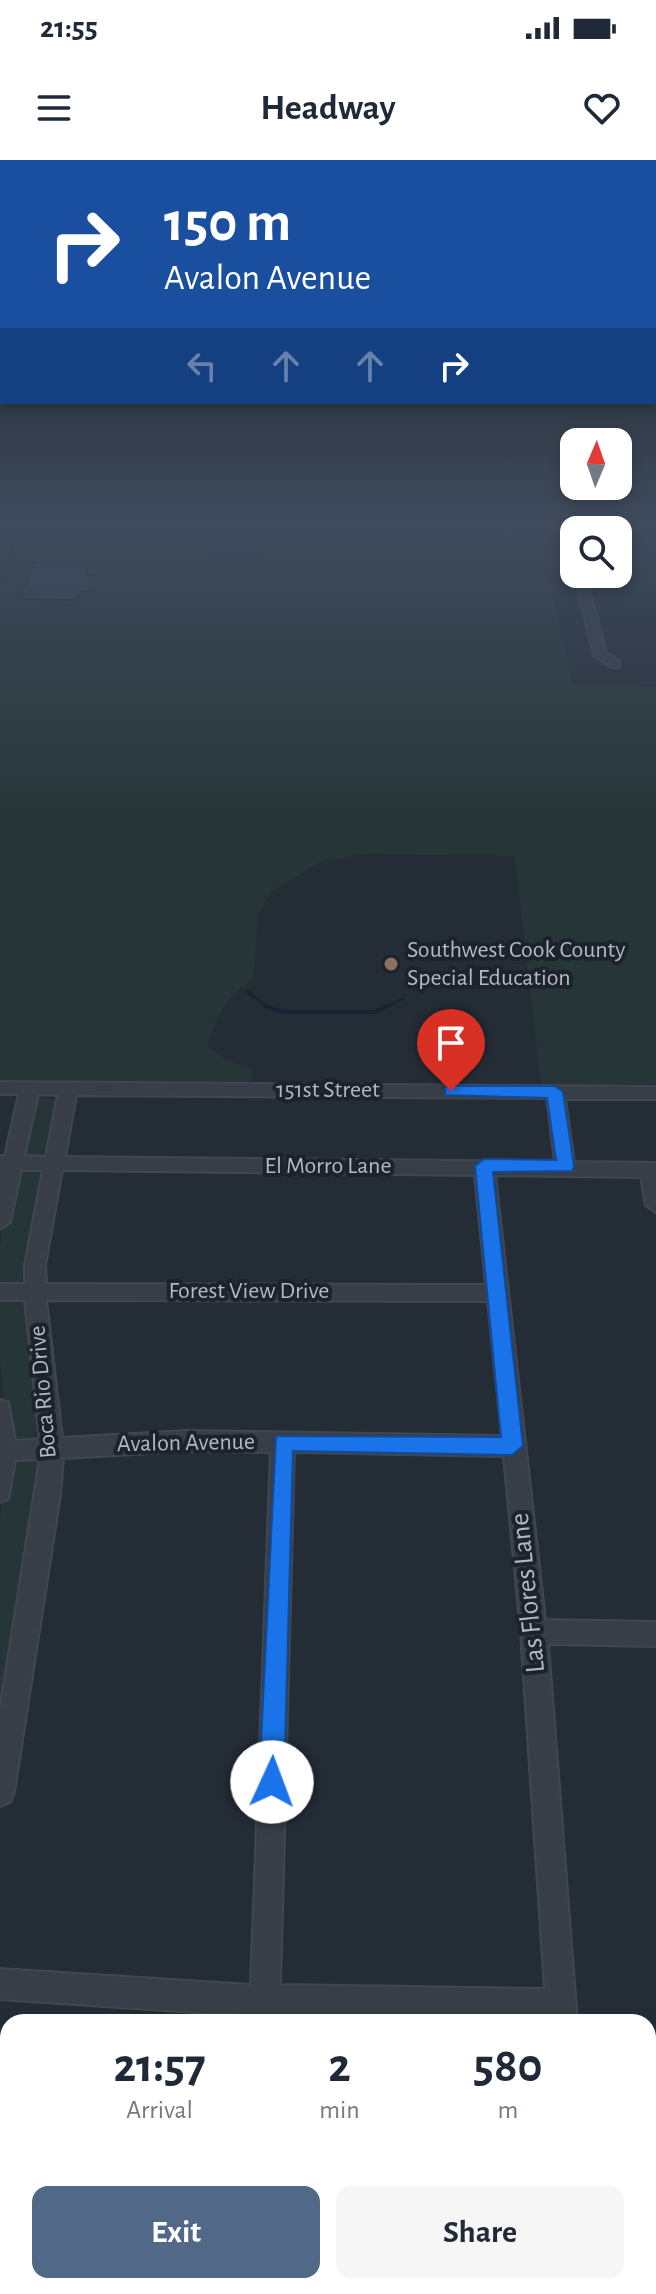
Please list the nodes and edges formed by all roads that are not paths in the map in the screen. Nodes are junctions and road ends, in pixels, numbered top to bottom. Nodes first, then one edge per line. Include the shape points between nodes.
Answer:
1 (592, 625) edge
2 (615, 664) dead end
3 (0, 1088) edge
4 (30, 1088) junction
5 (68, 1088) junction
6 (555, 1092) junction
7 (656, 1093) edge
8 (7, 1163) edge
9 (53, 1166) junction
10 (484, 1166) junction
11 (565, 1166) junction
12 (652, 1170) edge
13 (656, 1205) edge
14 (0, 1222) edge
15 (35, 1291) junction
16 (0, 1292) edge
17 (498, 1293) junction
18 (0, 1409) edge
19 (283, 1442) junction
20 (512, 1446) junction
21 (52, 1447) junction
22 (5, 1451) junction
23 (0, 1492) edge
24 (534, 1632) junction
25 (656, 1634) edge
26 (0, 1792) edge
27 (0, 1984) edge
28 (265, 1999) junction
29 (561, 2013) edge

1 - 2 street via 600,655
3 - 4 street, 151st Street
4 - 5 street, 151st Street
4 - 8 street
5 - 6 street, 151st Street
5 - 9 street, Boca Rio Drive
6 - 7 street, 151st Street
6 - 11 street
8 - 9 street, El Morro Lane
8 - 14 street
9 - 10 street, El Morro Lane
9 - 15 street, Boca Rio Drive
10 - 11 street, El Morro Lane
10 - 17 street, Las Flores Lane
11 - 12 street, El Morro Lane
12 - 13 street
15 - 16 street, Forest View Drive
15 - 17 street, Forest View Drive
15 - 21 street, Boca Rio Drive
17 - 20 street, Las Flores Lane
18 - 22 street, Boca Rio Drive
19 - 20 street, Avalon Avenue
19 - 21 street, Avalon Avenue
19 - 28 street
20 - 24 street, Las Flores Lane
21 - 22 street, Avalon Avenue
21 - 26 street, Boca Rio Drive
22 - 23 street, Boca Rio Drive
24 - 25 street
24 - 29 street, Las Flores Lane
27 - 28 street
28 - 29 street

